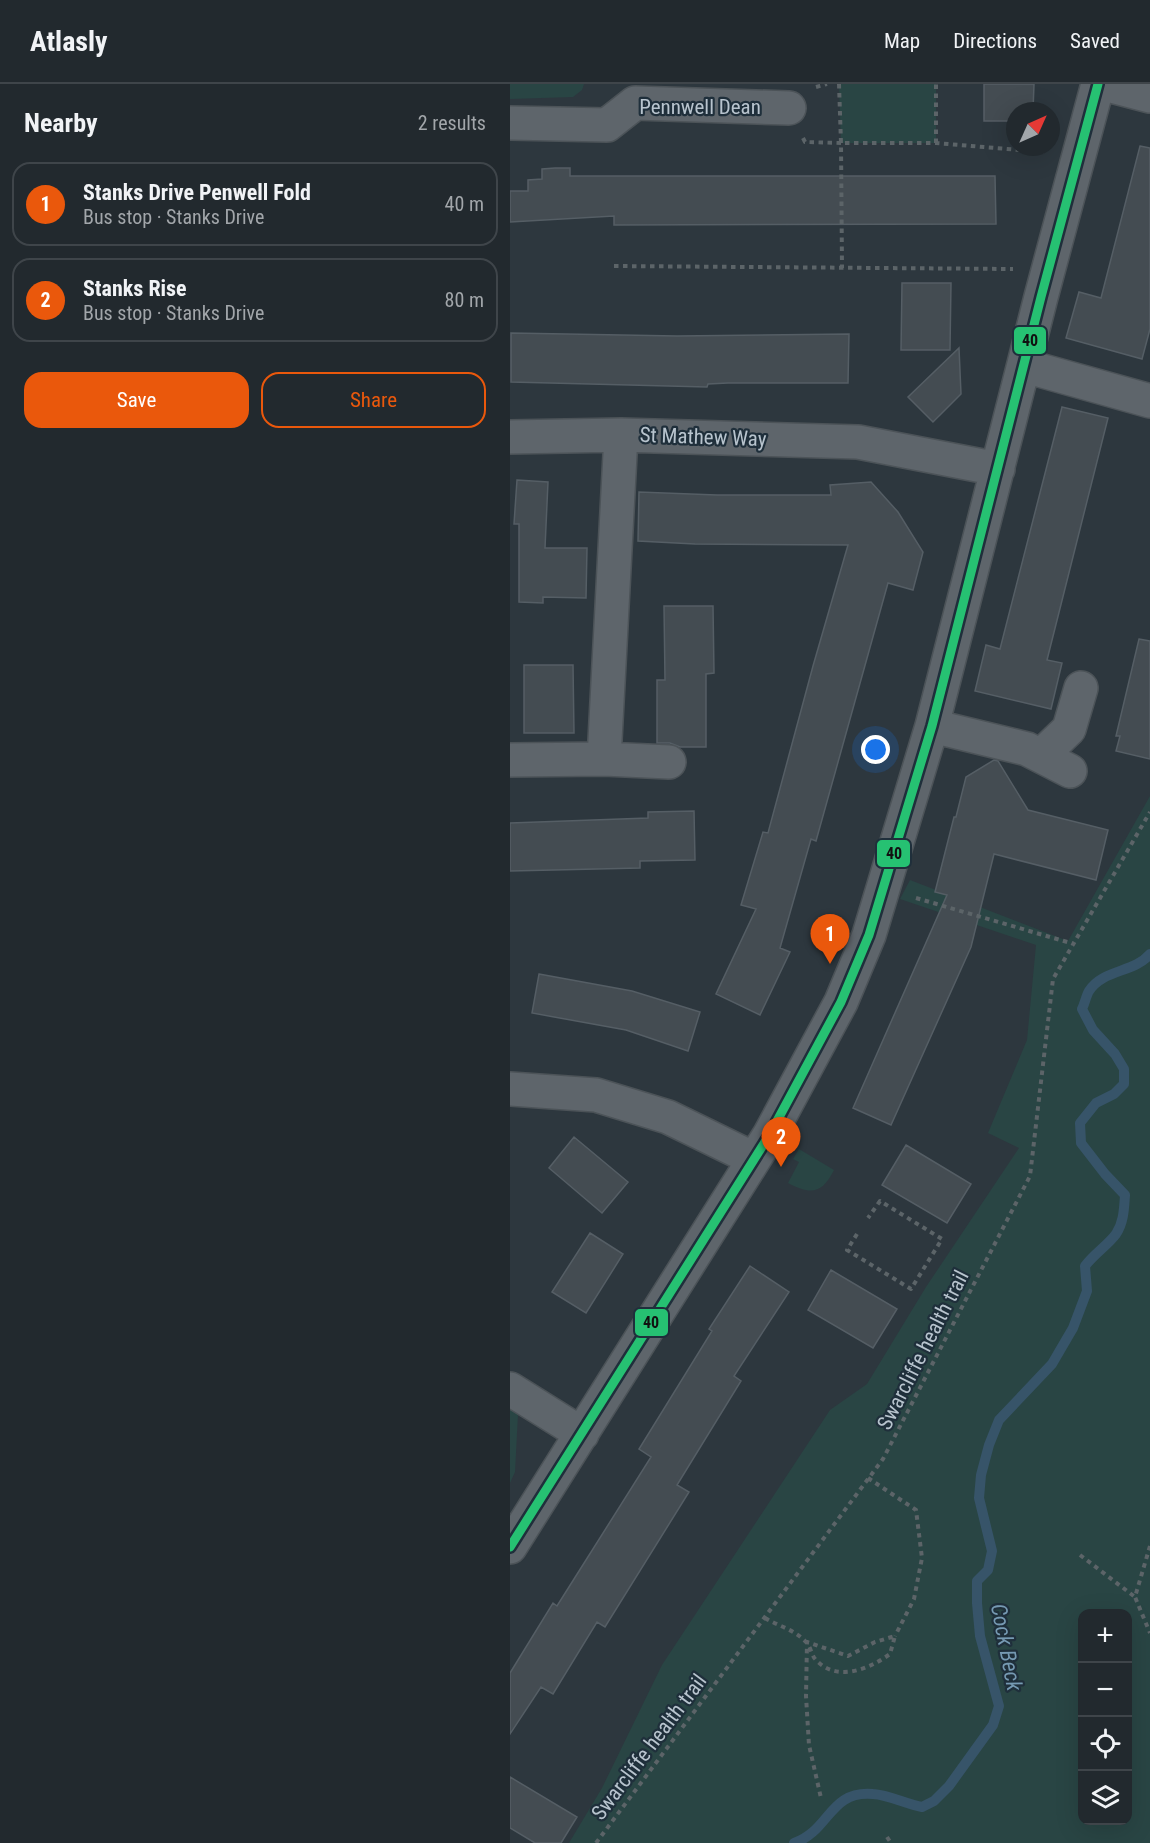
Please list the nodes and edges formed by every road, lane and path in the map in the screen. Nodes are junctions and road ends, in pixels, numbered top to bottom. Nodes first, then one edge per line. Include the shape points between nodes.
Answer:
1 (839, 84) edge
2 (936, 84) edge
3 (1098, 84) edge
4 (1104, 84) edge
5 (1150, 96) edge
6 (789, 108) joint
7 (510, 123) edge
8 (841, 143) junction
9 (936, 143) junction
10 (1078, 155) junction
11 (614, 266) dead end
12 (842, 268) junction
13 (1049, 269) junction
14 (1025, 366) junction
15 (1150, 401) edge
16 (621, 435) junction
17 (510, 437) edge
18 (998, 469) junction
19 (1081, 688) dead end
20 (932, 726) junction
21 (1041, 756) junction
22 (604, 759) junction
23 (510, 760) edge
24 (669, 762) dead end
25 (1070, 771) dead end
26 (1150, 812) edge
27 (884, 889) junction
28 (1074, 944) junction
29 (510, 1089) edge
30 (754, 1159) junction
31 (868, 1218) dead end
32 (856, 1234) dead end
33 (510, 1389) edge
34 (582, 1434) junction
35 (868, 1478) junction
36 (1150, 1546) edge
37 (510, 1547) edge
38 (1080, 1555) dead end
39 (1135, 1597) junction
40 (765, 1618) junction
41 (1150, 1633) edge
42 (895, 1636) junction
43 (807, 1642) junction
44 (821, 1798) dead end
45 (887, 1837) dead end
46 (596, 1843) edge
47 (891, 1843) edge

1 - 8 path
2 - 9 path
3 - 10 street
4 - 5 street
6 - 7 street, Pennwell Dean via 635,103 607,125
6 - 8 path via 805,142
8 - 9 path
8 - 12 path
9 - 10 path
10 - 13 street
11 - 12 path
12 - 13 path
13 - 14 street
14 - 15 street
14 - 18 street
16 - 17 street
16 - 18 street, St Mathew Way via 858,442
16 - 22 street, St Mathew Way
18 - 20 street
19 - 21 street via 1069,729
20 - 21 street via 1027,749
20 - 27 street
21 - 25 street
22 - 23 street
22 - 24 street
26 - 28 path, Swarcliffe health trail
27 - 28 path
27 - 30 street via 841,1002
28 - 35 path, Swarcliffe health trail via 1053,979 1030,1176 883,1459
29 - 30 street via 596,1095 668,1117
30 - 34 street
31 - 32 path via 879,1201 942,1239 911,1289 847,1250
33 - 34 street
34 - 37 street
35 - 40 path, Swarcliffe health trail
35 - 42 path via 916,1510 922,1558 914,1599
36 - 39 path
38 - 39 path
39 - 41 path
40 - 43 path
40 - 46 path, Swarcliffe health trail
42 - 43 path via 848,1656
42 - 43 path via 890,1654 873,1666 846,1672 827,1669 814,1659
43 - 44 path via 809,1745
45 - 47 path

